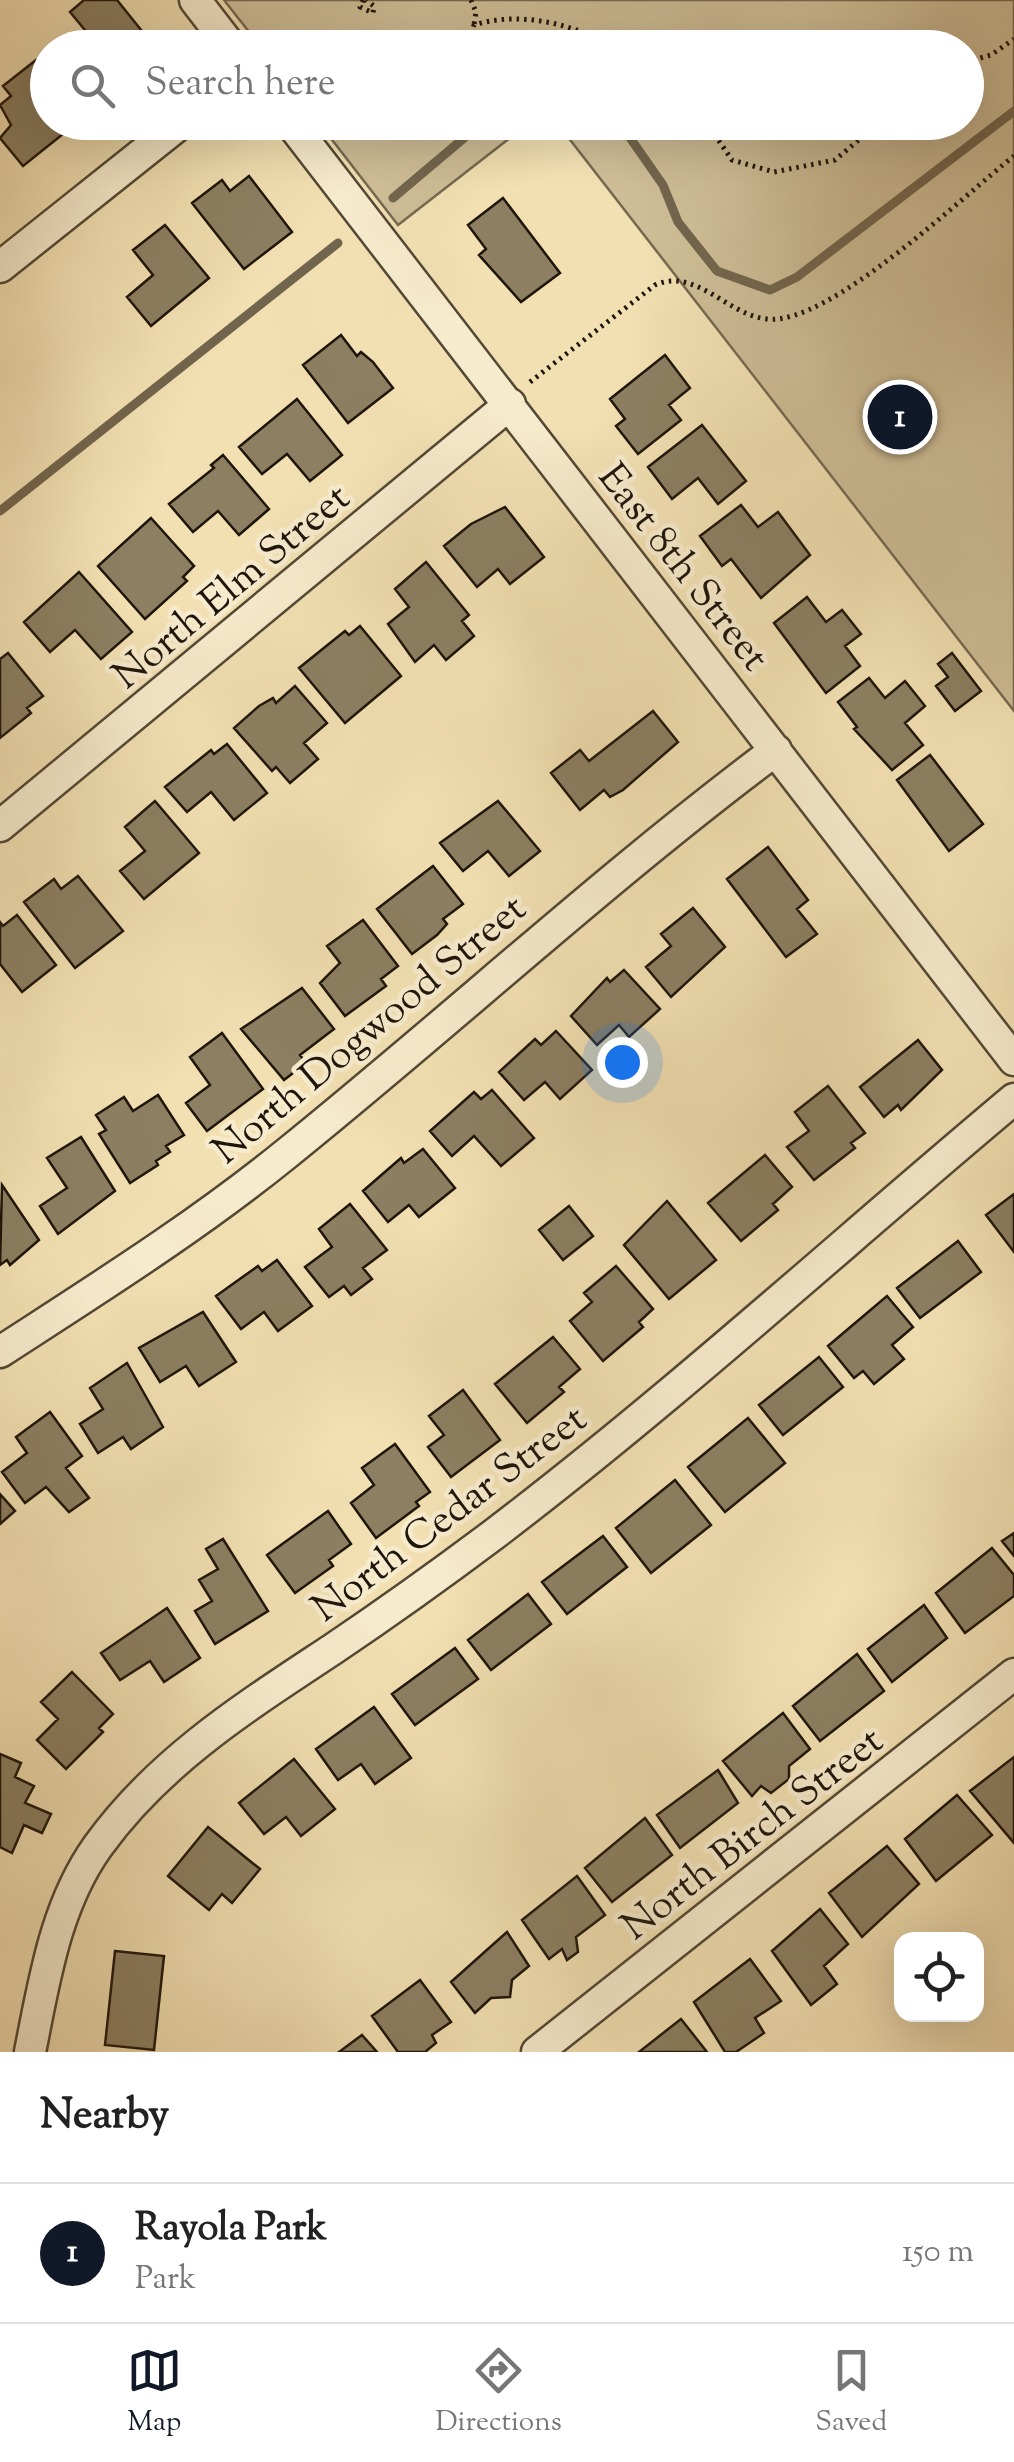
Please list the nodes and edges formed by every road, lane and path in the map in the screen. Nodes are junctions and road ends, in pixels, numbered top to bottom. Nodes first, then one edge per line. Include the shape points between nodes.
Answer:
1 (195, 0) edge
2 (471, 0) edge
3 (474, 25) junction
4 (218, 30) edge
5 (472, 30) edge
6 (584, 30) edge
7 (1014, 39) edge
8 (984, 56) edge
9 (160, 140) edge
10 (304, 140) edge
11 (718, 140) edge
12 (859, 140) edge
13 (1014, 156) edge
14 (0, 268) edge
15 (490, 378) junction
16 (510, 404) junction
17 (776, 750) junction
18 (0, 826) edge
19 (1014, 1060) edge
20 (1014, 1099) edge
21 (0, 1352) edge
22 (1014, 1674) edge
23 (30, 2052) edge
24 (538, 2052) edge

1 - 4 street
2 - 3 path
3 - 5 path
3 - 6 path via 516,20
7 - 8 path
9 - 14 street
10 - 15 street, East 8th Street
11 - 12 path via 732,160 774,172 836,160
13 - 15 path via 856,283 789,317 744,312 671,278 530,382 514,360
15 - 16 street, East 8th Street
16 - 17 street, East 8th Street
16 - 18 street, North Elm Street
17 - 19 street, East 8th Street
17 - 21 street, North Dogwood Street via 652,843 284,1157
20 - 23 street, North Cedar Street via 496,1532 212,1730 164,1771 95,1849 66,1906
22 - 24 street, North Birch Street

